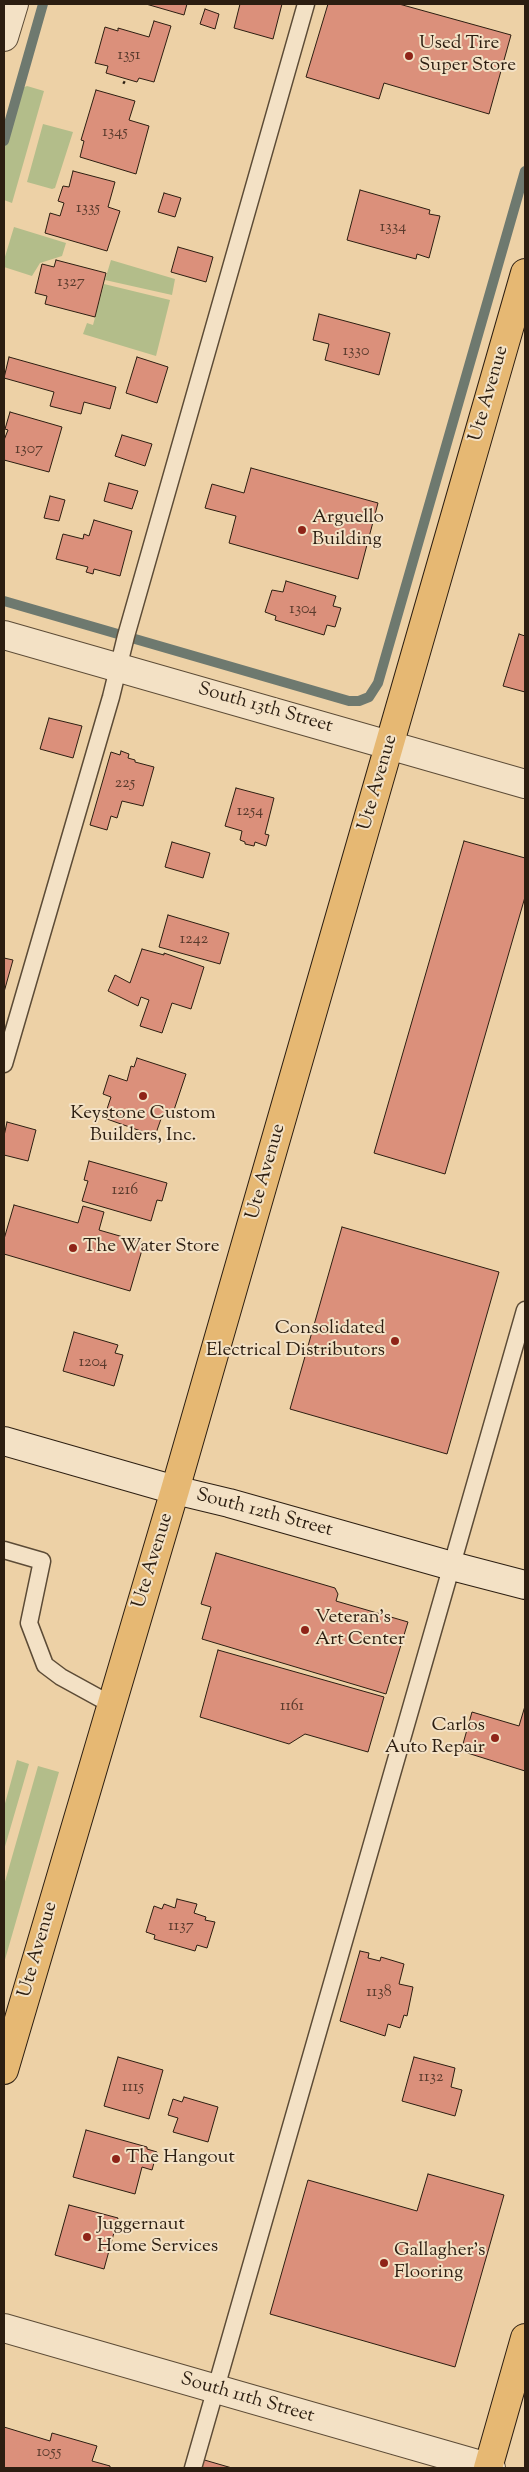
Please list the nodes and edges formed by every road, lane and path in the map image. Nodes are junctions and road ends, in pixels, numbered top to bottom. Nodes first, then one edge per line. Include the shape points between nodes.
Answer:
1 (14, 4) edge
2 (306, 4) edge
3 (4, 37) edge
4 (525, 273) edge
5 (4, 634) edge
6 (118, 667) junction
7 (390, 745) junction
8 (525, 784) edge
9 (4, 1064) edge
10 (525, 1310) edge
11 (4, 1441) edge
12 (175, 1490) junction
13 (4, 1550) edge
14 (452, 1566) junction
15 (525, 1585) edge
16 (112, 1705) junction
17 (4, 2070) edge
18 (4, 2328) edge
19 (525, 2338) edge
20 (215, 2390) junction
21 (193, 2468) edge
22 (489, 2468) edge

1 - 3 street
2 - 6 lane
4 - 7 main road, Ute Avenue
5 - 6 street, South 13th Street
6 - 7 street, South 13th Street
6 - 9 lane
7 - 8 street, South 13th Street
7 - 12 main road, Ute Avenue
10 - 14 lane
11 - 12 street, South 12th Street
12 - 14 street, South 12th Street
12 - 16 main road, Ute Avenue
13 - 16 lane via 42,1561 29,1623 45,1666
14 - 15 street, South 12th Street
14 - 20 lane
16 - 17 main road, Ute Avenue
18 - 20 street, South 11th Street
19 - 22 main road
20 - 21 lane
20 - 22 street, South 11th Street

